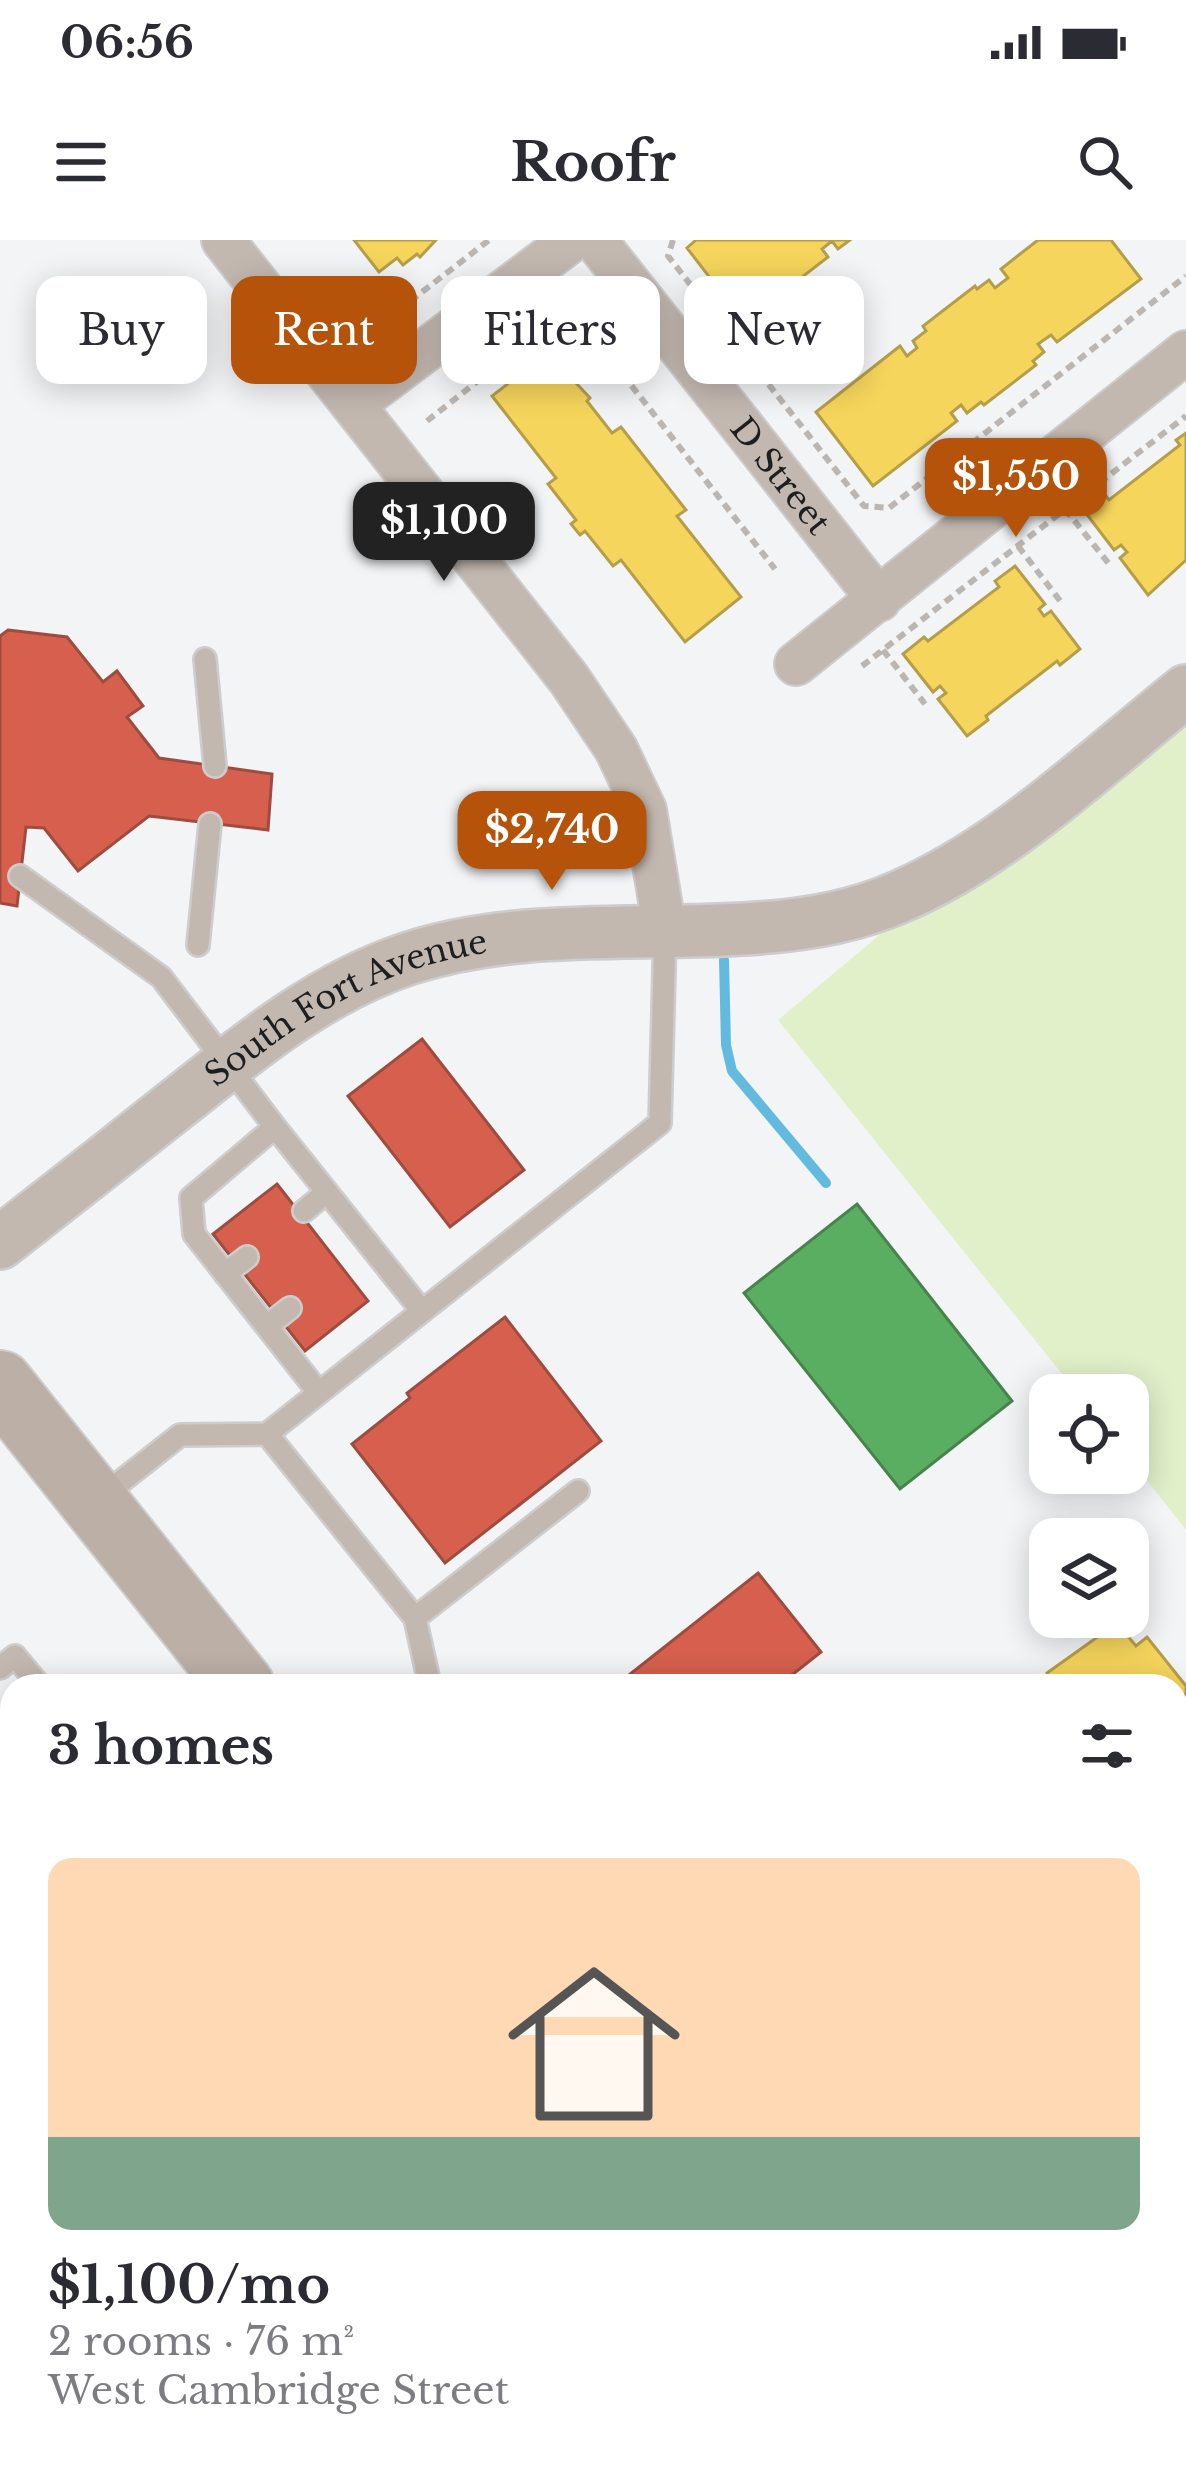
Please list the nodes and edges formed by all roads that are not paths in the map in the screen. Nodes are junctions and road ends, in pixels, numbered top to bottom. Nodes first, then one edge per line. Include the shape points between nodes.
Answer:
1 (223, 240) edge
2 (572, 240) edge
3 (595, 240) edge
4 (1186, 352) edge
5 (353, 406) junction
6 (879, 600) junction
7 (205, 659) dead end
8 (796, 664) dead end
9 (1186, 692) edge
10 (214, 766) dead end
11 (210, 824) dead end
12 (20, 876) dead end
13 (665, 931) junction
14 (198, 945) dead end
15 (227, 1064) junction
16 (275, 1127) junction
17 (328, 1192) junction
18 (304, 1211) dead end
19 (0, 1244) edge
20 (370, 1244) junction
21 (247, 1257) dead end
22 (349, 1261) dead end
23 (225, 1274) junction
24 (290, 1309) dead end
25 (422, 1311) junction
26 (267, 1326) junction
27 (0, 1384) edge
28 (319, 1393) junction
29 (267, 1434) junction
30 (578, 1491) dead end
31 (94, 1502) junction
32 (415, 1618) junction
33 (0, 1668) edge
34 (30, 1674) edge
35 (231, 1674) edge
36 (427, 1674) edge

1 - 5 street
2 - 5 street
3 - 6 street, D Street
4 - 6 street
5 - 13 street via 616,749 645,810
6 - 8 street
7 - 10 lane
9 - 13 street, South Fort Avenue via 1007,833 898,898 815,921
11 - 14 lane
12 - 15 lane via 161,977
13 - 15 street, South Fort Avenue via 520,938 412,957 310,1004
13 - 25 lane via 660,1124
15 - 16 lane
15 - 19 street, South Fort Avenue
16 - 17 lane
16 - 23 lane via 191,1198 194,1234
17 - 18 lane
17 - 20 lane
20 - 22 lane
20 - 25 lane
21 - 23 lane
23 - 26 lane
24 - 26 lane
25 - 28 lane
26 - 28 lane
27 - 31 main road
28 - 29 lane
29 - 31 lane via 180,1435
29 - 32 lane
30 - 32 lane
31 - 35 main road
32 - 36 lane
33 - 34 lane via 15,1656

